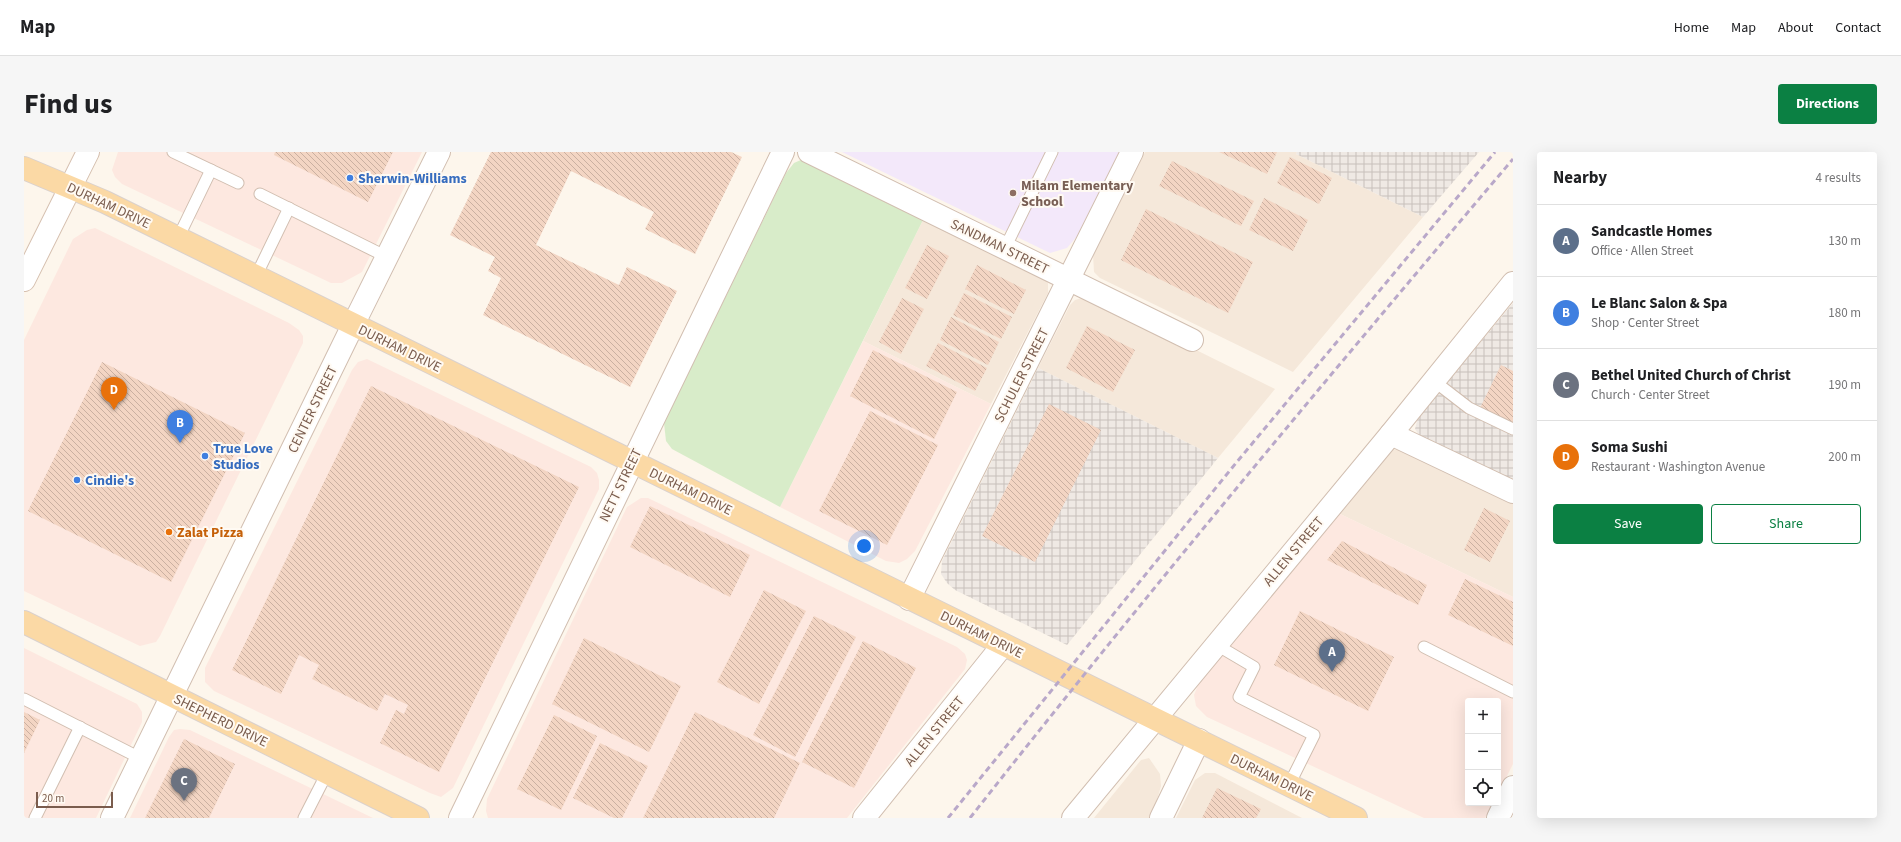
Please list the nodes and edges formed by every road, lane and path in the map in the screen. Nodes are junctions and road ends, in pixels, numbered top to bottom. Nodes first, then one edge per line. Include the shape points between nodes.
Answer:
1 (88, 152) edge
2 (172, 152) edge
3 (439, 152) edge
4 (783, 152) edge
5 (809, 152) edge
6 (1052, 152) edge
7 (1132, 152) edge
8 (24, 168) edge
9 (211, 170) junction
10 (238, 183) dead end
11 (70, 187) junction
12 (260, 194) dead end
13 (290, 208) junction
14 (178, 238) junction
15 (1005, 248) junction
16 (387, 257) junction
17 (256, 276) junction
18 (1069, 279) junction
19 (24, 280) edge
20 (1513, 283) edge
21 (353, 325) junction
22 (1192, 340) dead end
23 (1434, 381) junction
24 (1513, 429) edge
25 (1391, 434) junction
26 (631, 462) junction
27 (1513, 492) edge
28 (909, 599) junction
29 (24, 622) edge
30 (1003, 644) junction
31 (1215, 644) junction
32 (1424, 647) dead end
33 (1513, 692) edge
34 (171, 695) junction
35 (24, 699) edge
36 (1151, 716) junction
37 (80, 727) junction
38 (1199, 740) junction
39 (140, 758) junction
40 (326, 773) junction
41 (1289, 785) junction
42 (1513, 787) edge
43 (392, 812) edge
44 (35, 818) edge
45 (112, 818) edge
46 (304, 818) edge
47 (418, 818) edge
48 (460, 818) edge
49 (864, 818) edge
50 (1072, 818) edge
51 (1161, 818) edge
52 (1356, 818) edge
53 (1498, 818) edge

1 - 11 street
2 - 9 lane
3 - 16 street, CENTER STREET
4 - 26 street, NETT STREET
5 - 15 street, SANDMAN STREET
6 - 15 lane
7 - 18 street, SCHULER STREET
8 - 11 main road, DURHAM DRIVE
9 - 10 lane
9 - 14 lane
11 - 14 main road, DURHAM DRIVE
11 - 19 street
12 - 13 lane
13 - 16 lane
13 - 17 lane
14 - 17 main road, DURHAM DRIVE
15 - 18 street, SANDMAN STREET
16 - 21 street, CENTER STREET
17 - 21 main road, DURHAM DRIVE
18 - 22 street, SANDMAN STREET
18 - 28 street, SCHULER STREET
20 - 23 street, ALLEN STREET
21 - 26 main road, DURHAM DRIVE
21 - 34 street, CENTER STREET
23 - 24 lane via 1469,408
23 - 25 street, ALLEN STREET
25 - 27 street
25 - 31 street, ALLEN STREET
26 - 28 main road, DURHAM DRIVE
26 - 48 street, NETT STREET
28 - 30 main road, DURHAM DRIVE
29 - 34 main road, SHEPHERD DRIVE
30 - 36 main road, DURHAM DRIVE
30 - 49 street, ALLEN STREET
31 - 36 street, ALLEN STREET
31 - 41 lane via 1254,667 1239,696 1314,735
32 - 33 lane
34 - 39 street, CENTER STREET
34 - 40 main road, SHEPHERD DRIVE
35 - 37 lane
36 - 38 main road, DURHAM DRIVE
36 - 50 street, ALLEN STREET
37 - 39 lane
37 - 44 lane
38 - 41 main road, DURHAM DRIVE
38 - 51 street
39 - 45 street, CENTER STREET
40 - 43 main road, SHEPHERD DRIVE
40 - 46 lane
41 - 52 main road, DURHAM DRIVE
42 - 53 street
43 - 47 main road, SHEPHERD DRIVE

